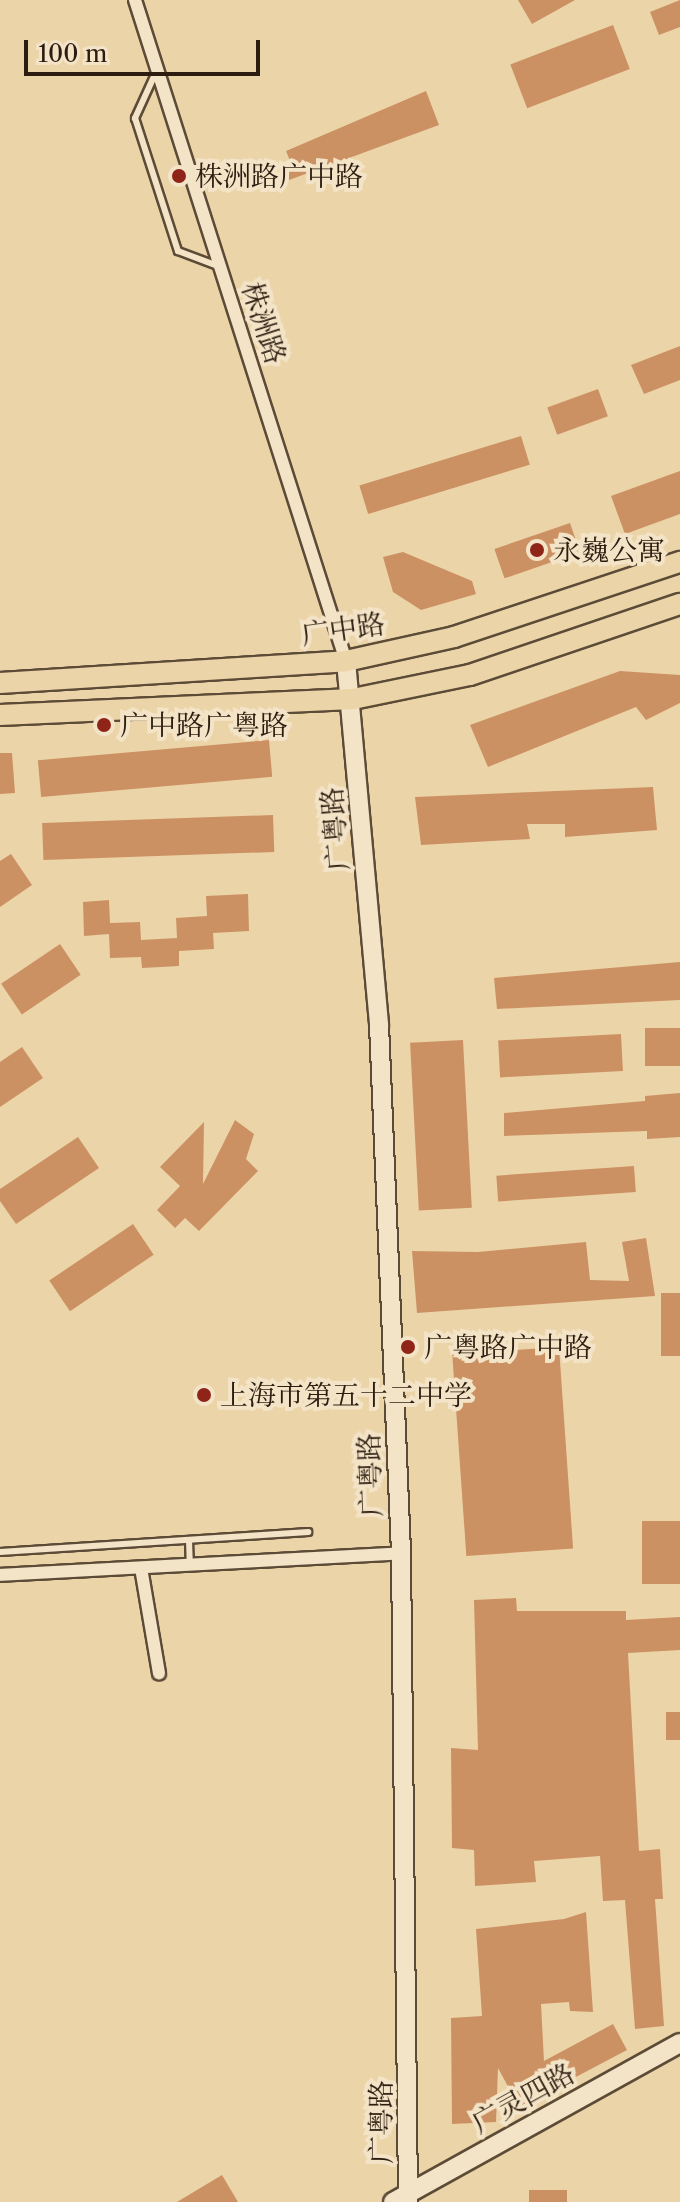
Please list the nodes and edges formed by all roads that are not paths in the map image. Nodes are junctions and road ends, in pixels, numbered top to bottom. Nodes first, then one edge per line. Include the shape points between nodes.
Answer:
1 (135, 0) edge
2 (157, 69) junction
3 (221, 267) junction
4 (680, 562) edge
5 (680, 604) edge
6 (346, 661) junction
7 (0, 683) edge
8 (353, 699) junction
9 (0, 715) edge
10 (308, 1532) dead end
11 (189, 1540) junction
12 (0, 1552) edge
13 (401, 1553) junction
14 (190, 1564) junction
15 (141, 1568) junction
16 (0, 1575) edge
17 (159, 1673) dead end
18 (680, 2043) edge
19 (404, 2200) edge

1 - 2 street, 株洲路
2 - 3 street, 株洲路
2 - 3 lane via 135,118 178,251
3 - 6 street, 株洲路
4 - 6 main road, 广中路 via 454,637
5 - 8 main road via 470,675
6 - 7 main road, 广中路
6 - 8 main road, 广粤路
8 - 9 main road
8 - 13 main road, 广粤路 via 379,1025
10 - 11 lane
11 - 12 lane
11 - 14 lane
13 - 14 street
13 - 19 main road, 广粤路
14 - 15 street
15 - 16 street
15 - 17 street
18 - 19 main road, 广灵四路

